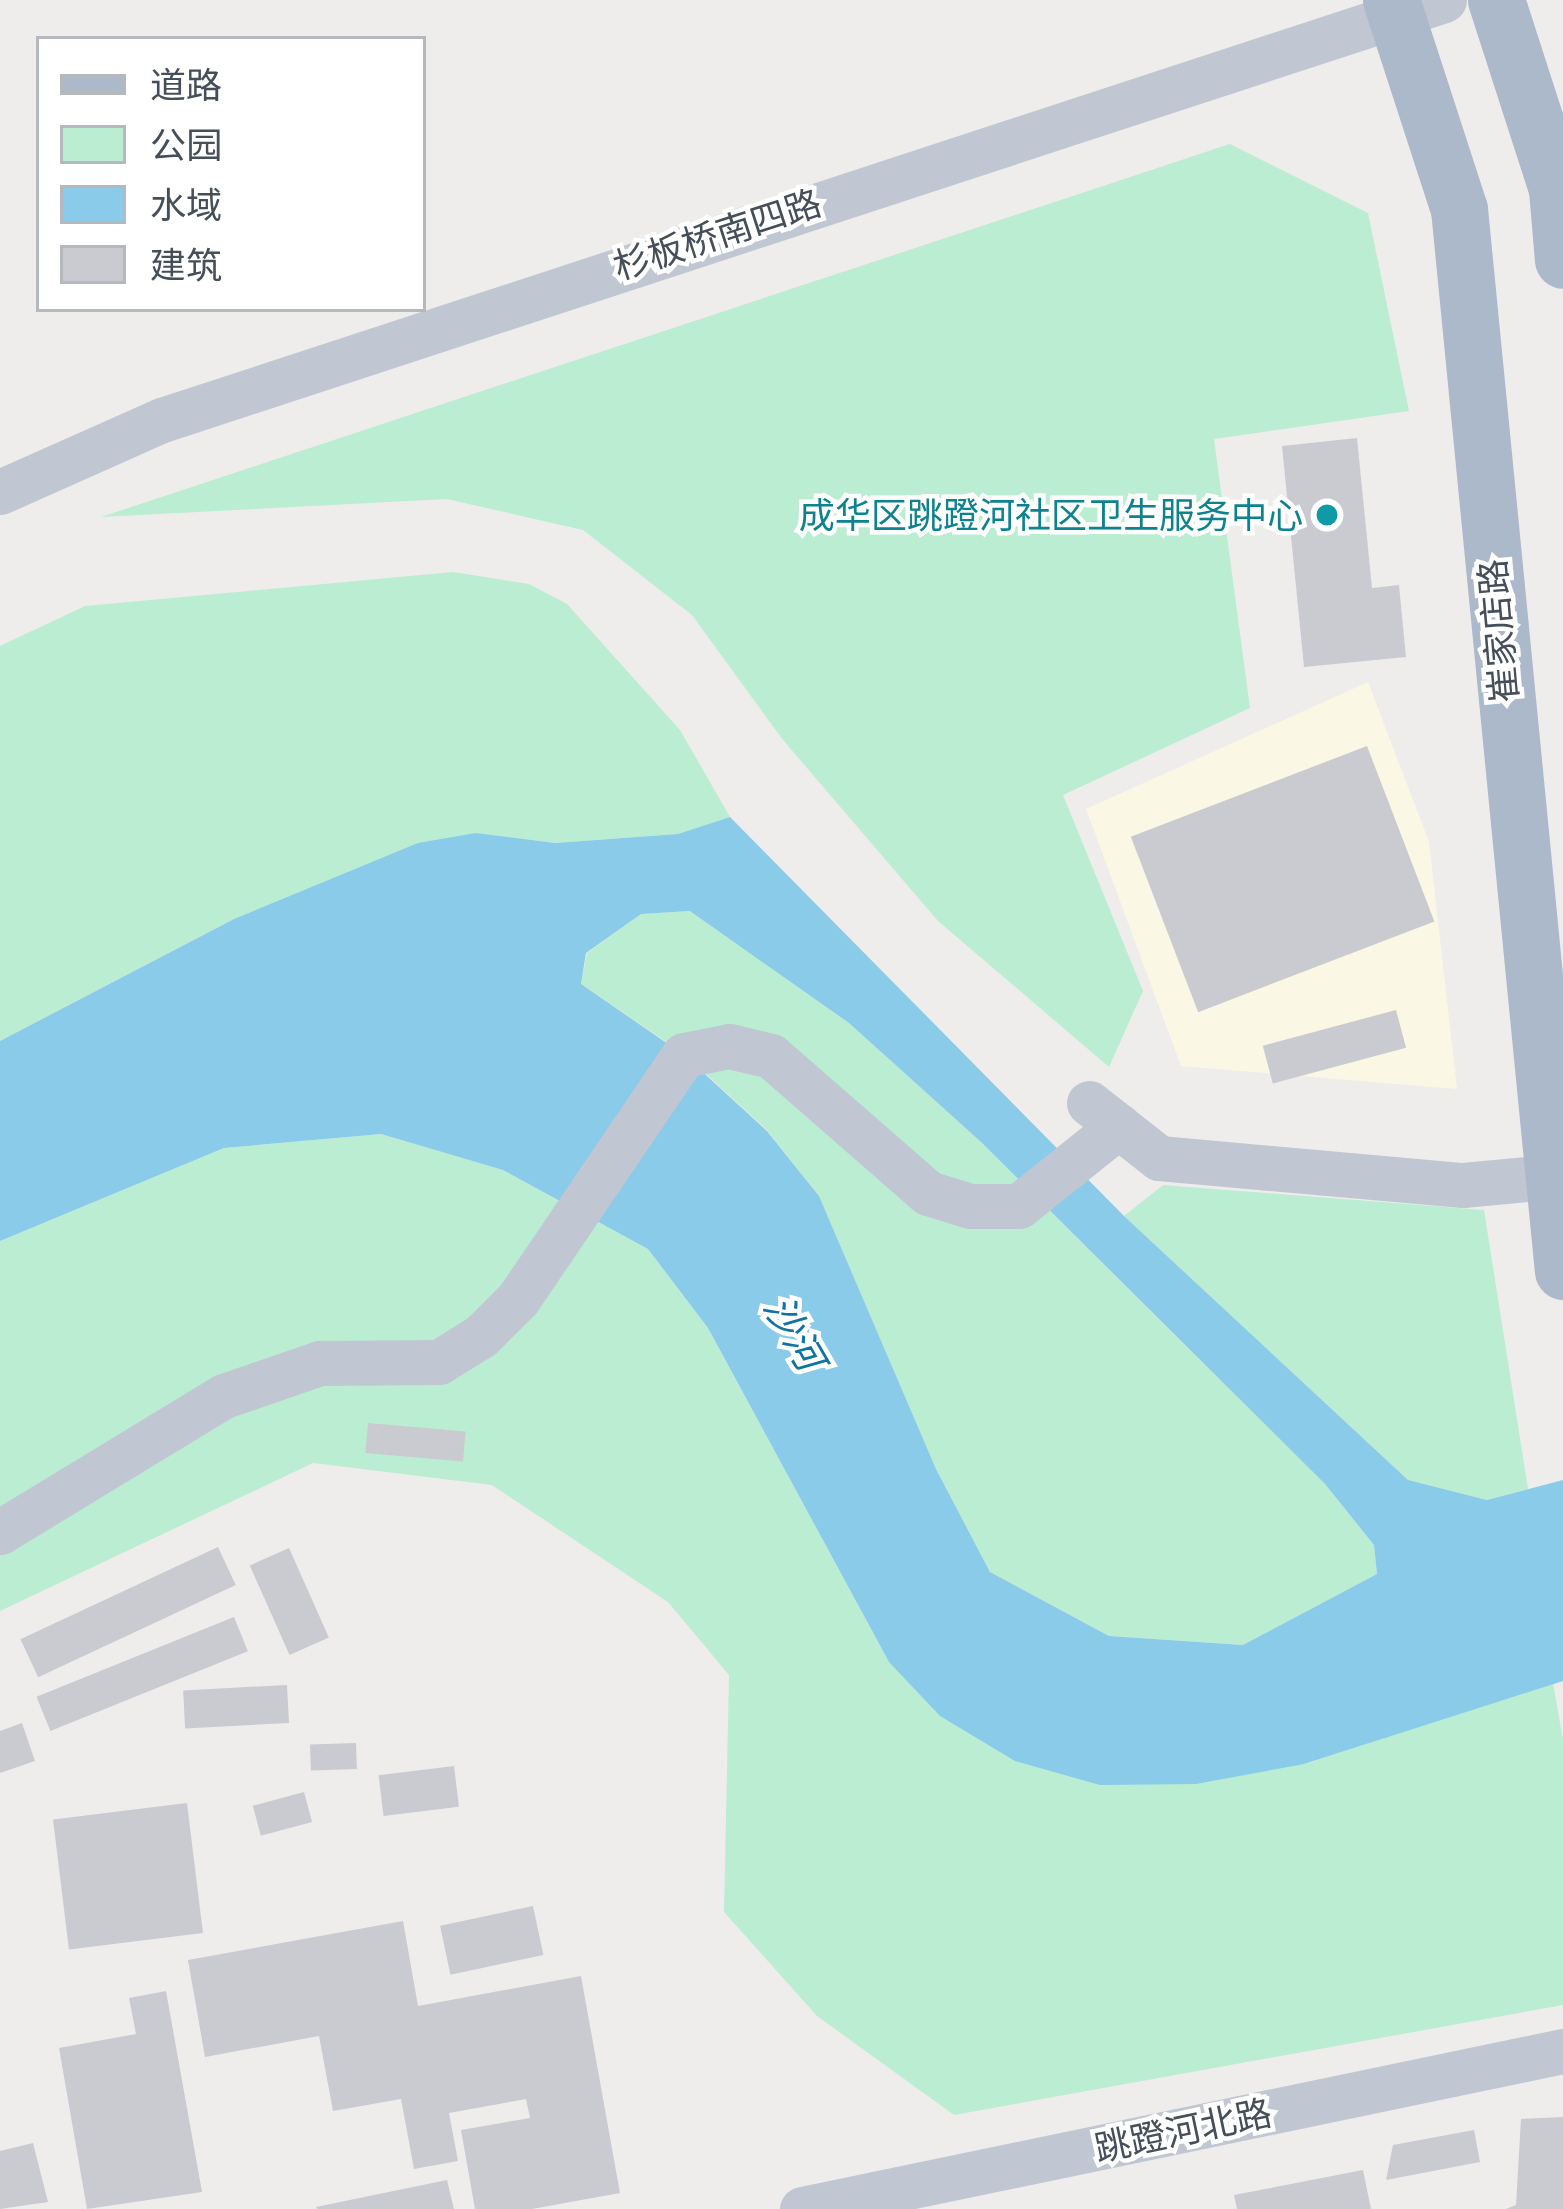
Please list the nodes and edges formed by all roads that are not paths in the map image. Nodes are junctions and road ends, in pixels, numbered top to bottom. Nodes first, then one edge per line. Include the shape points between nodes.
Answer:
1 (1496, 0) edge
2 (1410, 5) edge
3 (1563, 260) edge
4 (0, 492) edge
5 (1542, 887) edge
6 (1549, 1177) junction
7 (1563, 1270) edge
8 (0, 1532) edge
9 (1563, 2051) edge
10 (802, 2209) edge

1 - 3 main road via 1557,189
2 - 4 street, 杉板桥南四路 via 206,405
2 - 5 main road, 崔家店路 via 1459,209
5 - 6 main road, 崔家店路
6 - 7 main road, 崔家店路
6 - 8 street via 1463,1185 1159,1158 1100,1125 1018,1206 970,1206 928,1193 771,1056 729,1046 684,1054 518,1299 481,1336 439,1362 320,1363 224,1396
9 - 10 street, 跳蹬河北路

